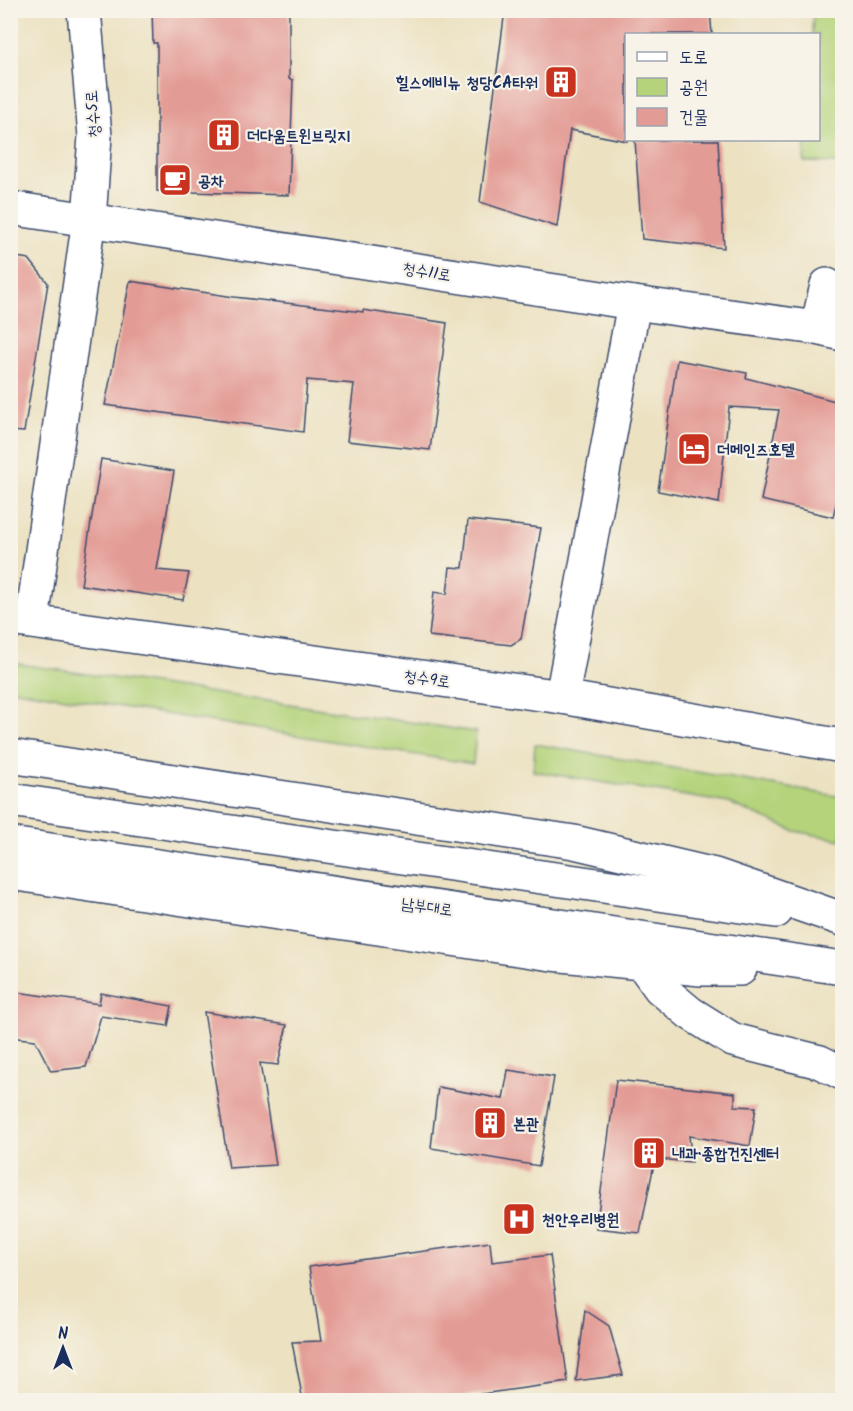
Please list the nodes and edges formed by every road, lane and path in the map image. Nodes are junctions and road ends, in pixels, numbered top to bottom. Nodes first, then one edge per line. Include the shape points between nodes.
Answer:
1 (84, 10) edge
2 (10, 208) edge
3 (89, 219) junction
4 (827, 285) dead end
5 (634, 303) junction
6 (830, 331) edge
7 (21, 620) edge
8 (562, 697) junction
9 (843, 746) edge
10 (10, 756) edge
11 (10, 800) edge
12 (10, 844) edge
13 (10, 873) edge
14 (843, 920) edge
15 (642, 963) junction
16 (843, 968) edge
17 (843, 1073) edge

1 - 3 main road, 청수5로 via 95,136
2 - 3 main road, 청수11로
3 - 5 main road, 청수11로
3 - 7 main road, 청수5로
4 - 6 main road
5 - 6 main road, 청수11로
5 - 8 main road
7 - 8 main road, 청수9로
8 - 9 main road, 청수9로
10 - 14 main road via 574,842 715,875
11 - 14 main road
12 - 16 main road, 남부대로
13 - 15 main road via 552,954
15 - 16 main road via 701,969
15 - 17 main road via 690,1013 733,1040 820,1062

